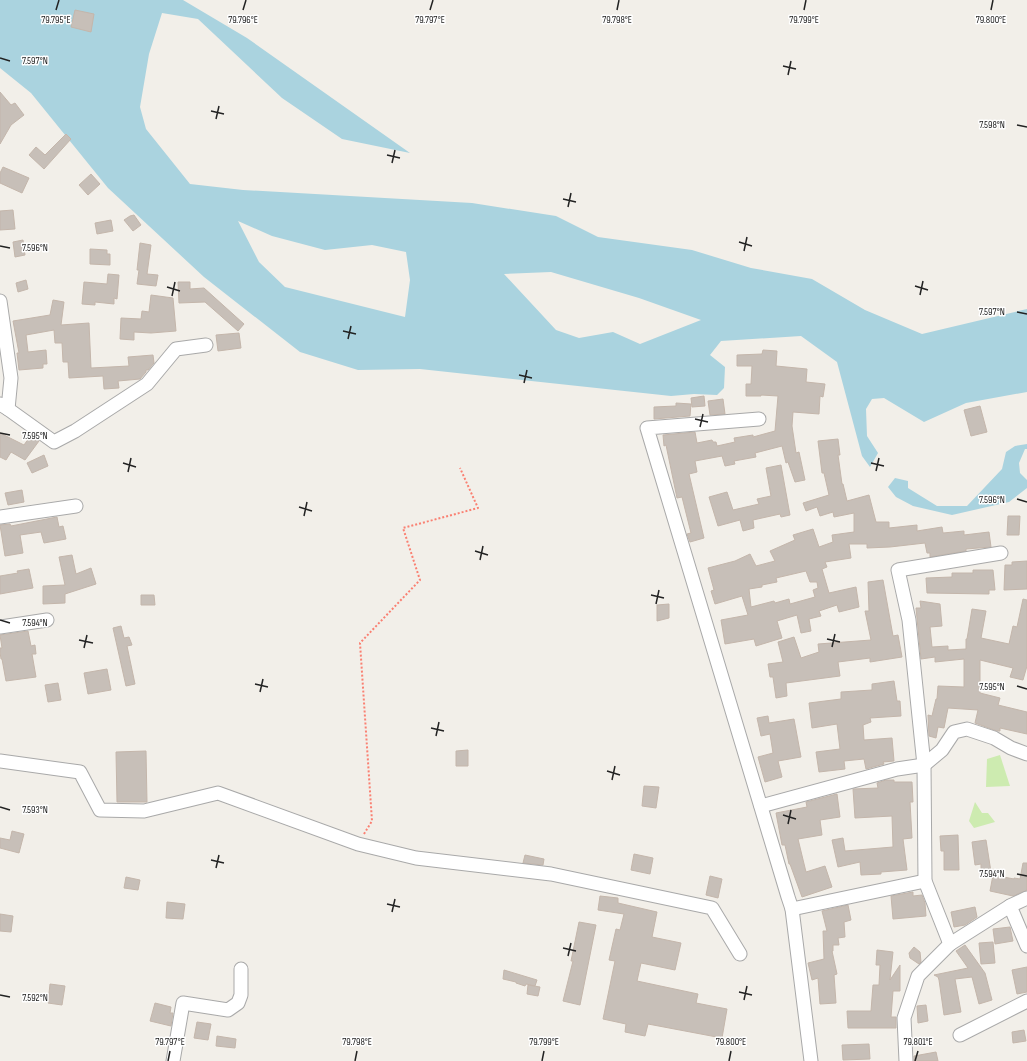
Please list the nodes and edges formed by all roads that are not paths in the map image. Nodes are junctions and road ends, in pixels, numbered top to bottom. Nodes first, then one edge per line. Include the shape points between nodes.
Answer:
1 (0, 301) edge
2 (206, 345) dead end
3 (4, 406) edge
4 (759, 419) dead end
5 (76, 506) dead end
6 (0, 517) edge
7 (1000, 553) dead end
8 (47, 620) dead end
9 (0, 627) edge
10 (1027, 754) edge
11 (0, 761) edge
12 (924, 765) junction
13 (761, 806) junction
14 (925, 881) junction
15 (1027, 898) edge
16 (1010, 906) junction
17 (792, 908) junction
18 (950, 944) junction
19 (1027, 946) edge
20 (740, 954) dead end
21 (241, 969) dead end
22 (1027, 1001) edge
23 (960, 1035) dead end
24 (173, 1061) edge
25 (810, 1061) edge
26 (906, 1061) edge

1 - 3 street via 11,378
2 - 3 street via 176,349 148,384 54,442
4 - 13 street via 647,428
5 - 6 street
7 - 12 street via 898,570 909,620
8 - 9 street
10 - 12 street via 994,738 967,729 954,732 942,750
11 - 20 street via 80,772 100,810 144,811 218,793 358,844 416,858 551,874 712,908
12 - 13 street via 897,769
12 - 14 street
13 - 17 street
14 - 17 street
14 - 18 street
15 - 16 street
16 - 18 street
16 - 19 street
17 - 25 street
18 - 26 street via 918,976 904,1018
21 - 24 street via 241,995 238,1003 228,1010 183,1003
22 - 23 street

